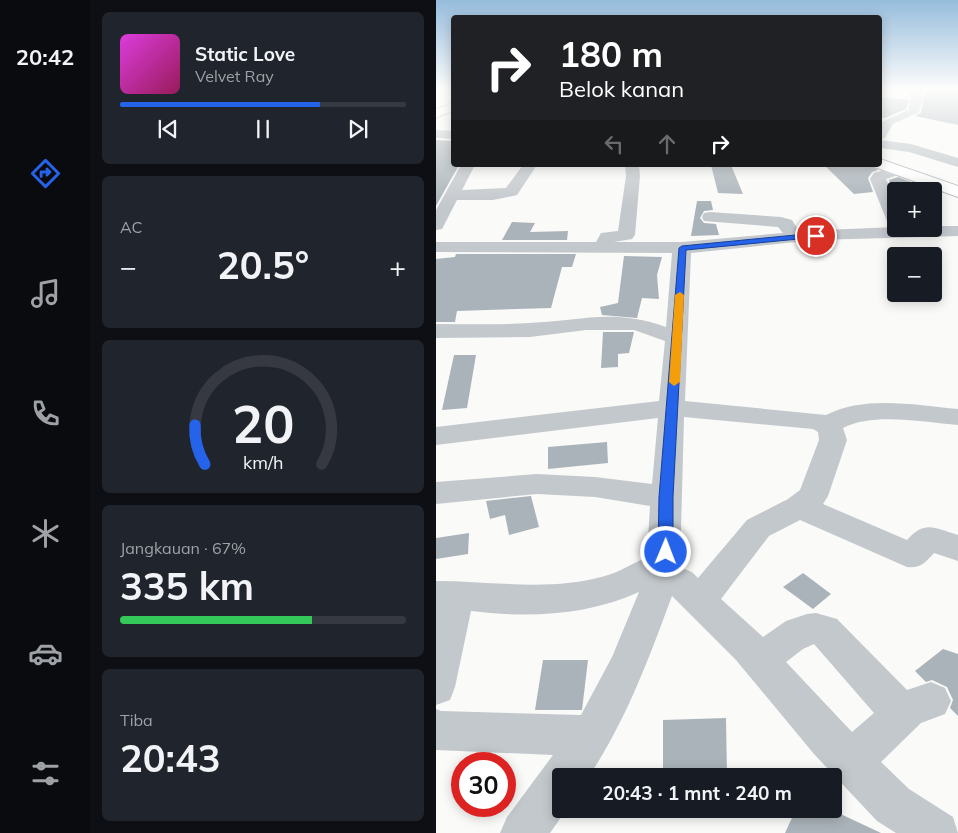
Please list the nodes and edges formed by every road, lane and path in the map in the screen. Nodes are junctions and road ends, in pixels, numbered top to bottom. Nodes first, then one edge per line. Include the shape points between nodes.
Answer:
1 (436, 134) edge
2 (451, 135) edge
3 (882, 144) edge
4 (937, 155) junction
5 (958, 155) edge
6 (882, 157) edge
7 (958, 163) edge
8 (882, 165) edge
9 (467, 167) edge
10 (529, 167) edge
11 (632, 167) edge
12 (899, 170) junction
13 (958, 192) edge
14 (453, 196) junction
15 (887, 200) edge
16 (710, 217) dead end
17 (436, 225) edge
18 (887, 228) edge
19 (942, 230) edge
20 (958, 231) edge
21 (794, 238) junction
22 (436, 247) edge
23 (603, 247) junction
24 (682, 248) junction
25 (436, 331) edge
26 (678, 338) junction
27 (672, 408) junction
28 (958, 416) edge
29 (827, 425) junction
30 (436, 436) edge
31 (436, 493) edge
32 (666, 497) junction
33 (799, 507) junction
34 (958, 548) edge
35 (681, 584) junction
36 (447, 595) edge
37 (760, 661) junction
38 (436, 687) edge
39 (917, 707) joint
40 (436, 729) edge
41 (592, 736) junction
42 (851, 761) junction
43 (570, 768) edge
44 (552, 793) edge
45 (523, 833) edge
46 (937, 833) edge

1 - 2 street
3 - 4 street
4 - 5 street
4 - 6 street
4 - 7 street
8 - 12 highway
9 - 14 street
10 - 14 street via 511,192
11 - 23 street via 626,235 607,237
12 - 13 highway
12 - 15 street via 879,176
14 - 17 street
16 - 21 street via 781,222 786,224
18 - 21 street
19 - 20 street
21 - 24 street
22 - 23 street
23 - 24 street
24 - 26 street
25 - 26 street via 530,330 586,323 621,323 636,324
26 - 27 street
27 - 29 street via 817,421
27 - 30 street
27 - 32 street
28 - 29 street via 908,412 855,413
29 - 33 street via 834,440 813,496
31 - 32 street via 537,484 595,487
32 - 35 street
33 - 34 street via 913,556 928,538
33 - 35 street via 758,528 744,543
35 - 36 street via 506,601
35 - 37 street
35 - 41 street via 628,666
36 - 38 street
37 - 39 street via 802,630 817,626
37 - 42 street
39 - 42 street
40 - 41 street
41 - 43 street
42 - 46 street via 893,805
44 - 45 street

